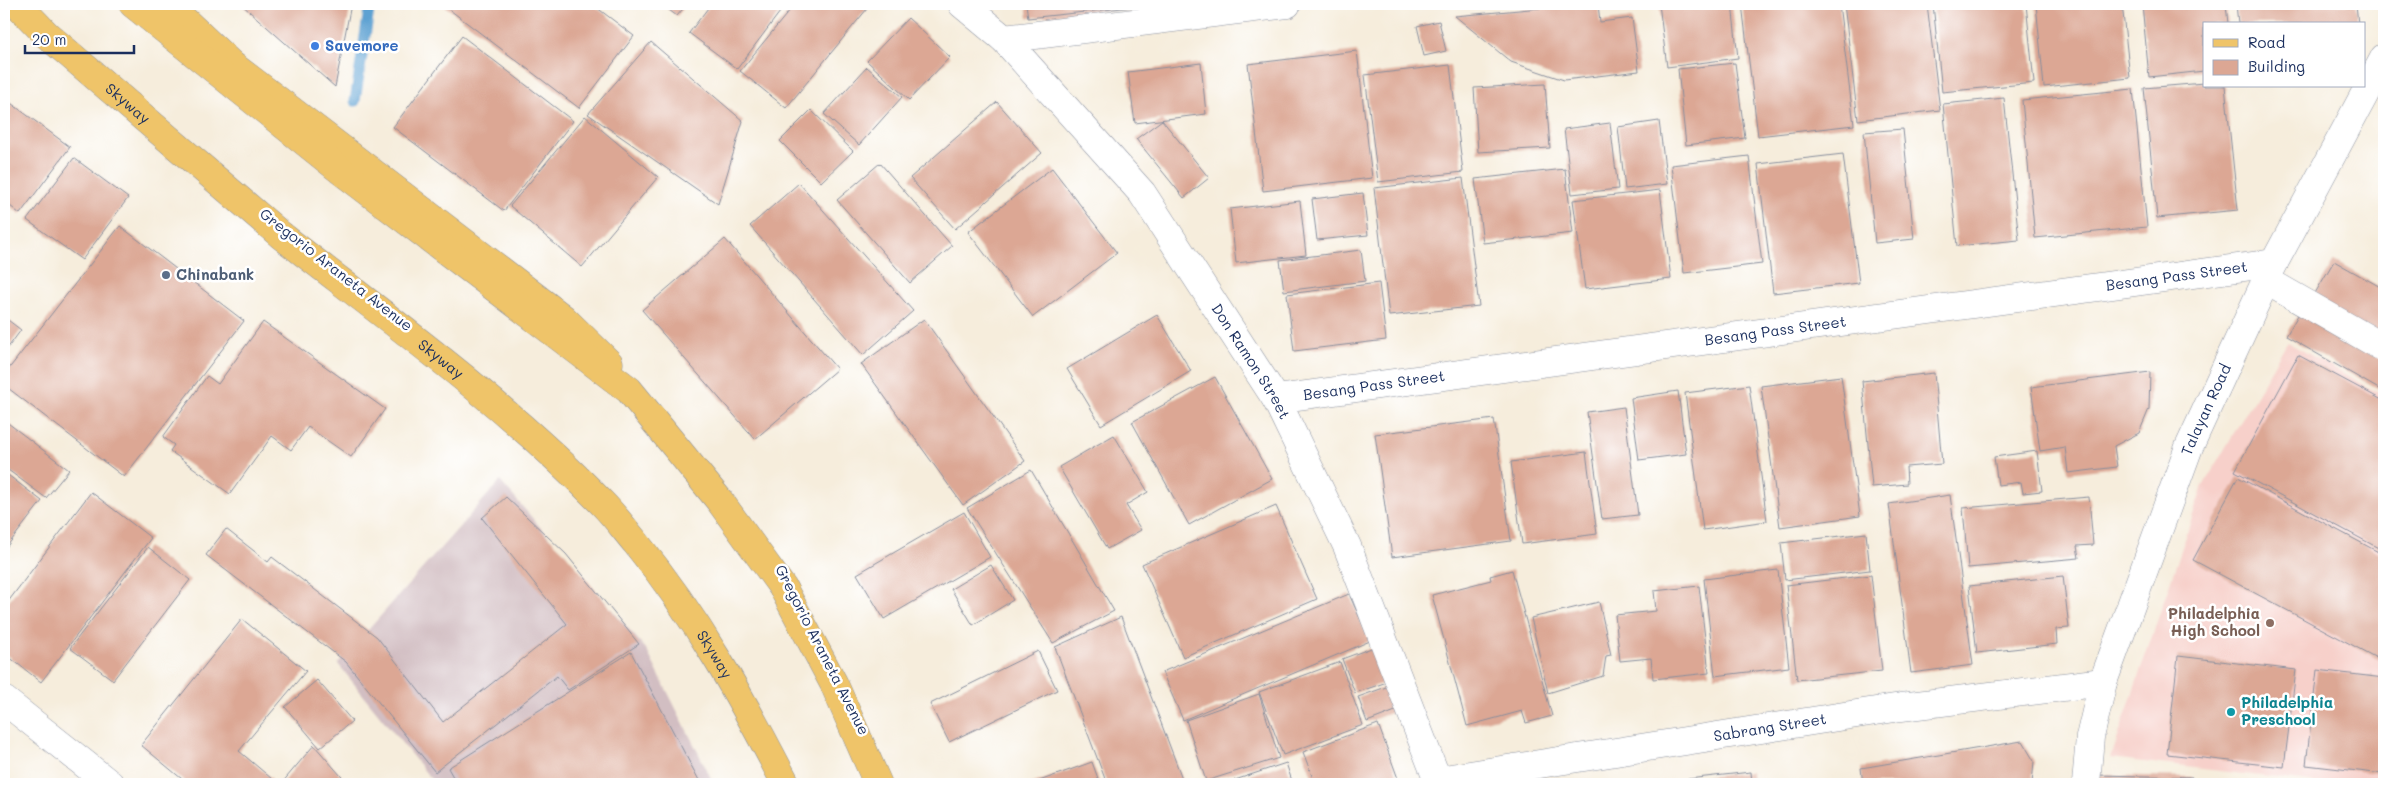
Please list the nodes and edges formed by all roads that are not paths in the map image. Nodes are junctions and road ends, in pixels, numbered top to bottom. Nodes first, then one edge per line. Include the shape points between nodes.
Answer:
1 (5, 4) edge
2 (17, 4) edge
3 (133, 4) edge
4 (167, 4) edge
5 (962, 4) edge
6 (1287, 4) edge
7 (1004, 39) junction
8 (2384, 58) edge
9 (2271, 272) junction
10 (2384, 348) edge
11 (1276, 399) junction
12 (2103, 682) junction
13 (4, 700) edge
14 (1439, 782) edge
15 (110, 784) edge
16 (786, 784) edge
17 (790, 784) edge
18 (878, 784) edge
19 (887, 784) edge
20 (2086, 784) edge

1 - 17 main road, Gregorio Araneta Avenue via 49,47 154,135 291,232 507,407 641,541 718,649 763,723
2 - 16 main road, Skyway, bridge via 47,35 282,236 460,374 544,446 603,504 660,573 706,638
3 - 18 main road via 340,170 629,390 719,500 783,588 834,684
4 - 19 main road, Gregorio Araneta Avenue via 232,65 563,318 620,374 719,483 786,574 838,676
5 - 7 street, Don Ramon Street
6 - 7 street
7 - 11 street, Don Ramon Street via 1142,193
8 - 9 street, Talayan Road
9 - 10 street
9 - 11 street, Besang Pass Street
9 - 12 street, Talayan Road via 2189,447
11 - 14 street, Don Ramon Street via 1347,546
12 - 14 street, Sabrang Street via 1902,707
12 - 20 street, Talayan Road via 2090,737
13 - 15 street

